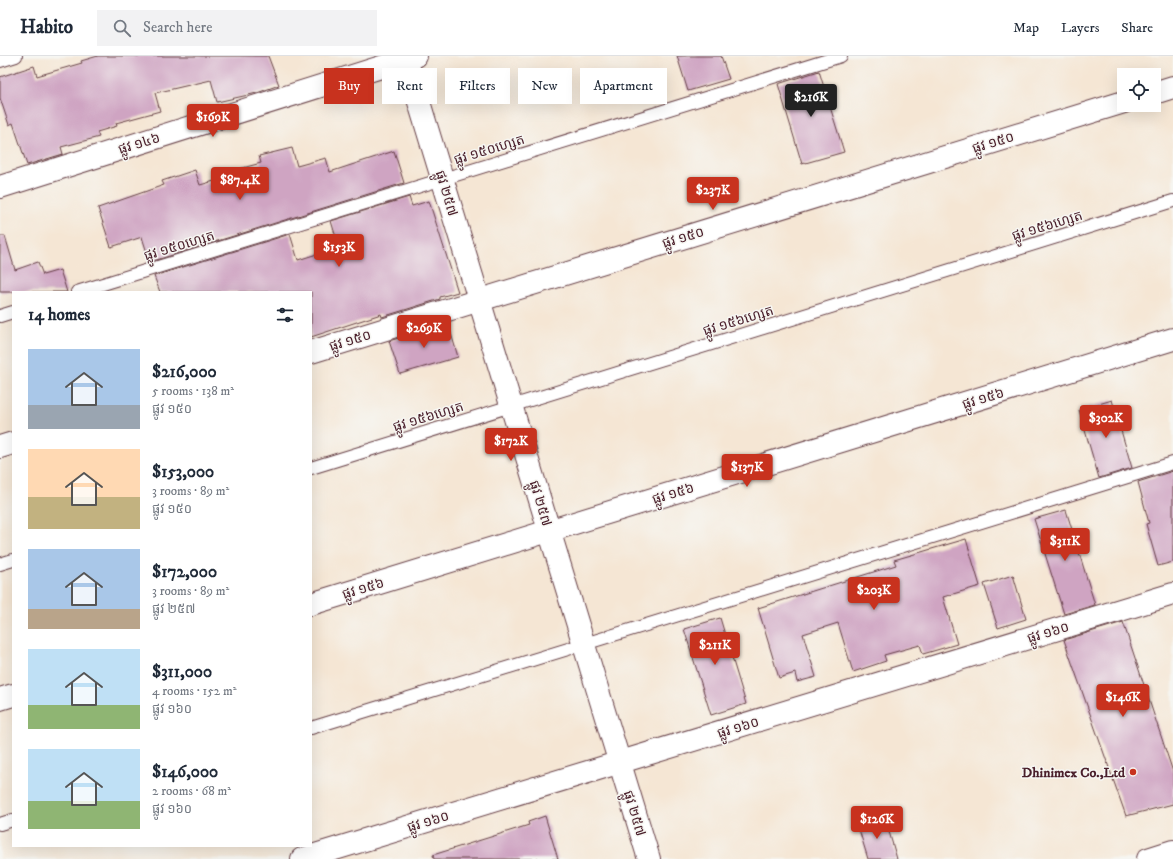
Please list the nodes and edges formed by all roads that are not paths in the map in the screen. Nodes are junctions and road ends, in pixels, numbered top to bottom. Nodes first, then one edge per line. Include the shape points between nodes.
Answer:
1 (16, 56) edge
2 (841, 56) edge
3 (409, 57) edge
4 (0, 61) edge
5 (1173, 87) edge
6 (1161, 90) edge
7 (1117, 104) edge
8 (442, 179) junction
9 (0, 185) edge
10 (1173, 201) edge
11 (80, 291) edge
12 (479, 300) junction
13 (12, 312) edge
14 (0, 316) edge
15 (1173, 339) edge
16 (312, 352) edge
17 (512, 406) junction
18 (12, 443) edge
19 (0, 447) edge
20 (1173, 463) edge
21 (312, 468) edge
22 (549, 531) junction
23 (12, 560) edge
24 (0, 564) edge
25 (1173, 594) edge
26 (312, 604) edge
27 (584, 643) junction
28 (12, 695) edge
29 (0, 699) edge
30 (312, 728) edge
31 (620, 762) junction
32 (12, 820) edge
33 (0, 824) edge
34 (1173, 851) edge
35 (302, 859) edge
36 (649, 859) edge
37 (1148, 859) edge

1 - 4 lane
2 - 8 lane, ផ្លូវ ១៥០ហ្សេត
3 - 8 street, ផ្លូវ ២៥៧
3 - 9 street, ផ្លូវ ១៤៦
5 - 6 street
7 - 12 street, ផ្លូវ ១៥០
8 - 11 lane, ផ្លូវ ១៥០ហ្សេត
8 - 12 street, ផ្លូវ ២៥៧
10 - 17 lane, ផ្លូវ ១៥៦ហ្សេត
12 - 16 street, ផ្លូវ ១៥០
12 - 17 street, ផ្លូវ ២៥៧
13 - 14 lane
15 - 22 street, ផ្លូវ ១៥៦
17 - 21 lane, ផ្លូវ ១៥៦ហ្សេត
17 - 22 street, ផ្លូវ ២៥៧
18 - 19 street
20 - 27 lane
22 - 26 street, ផ្លូវ ១៥៦
22 - 27 street, ផ្លូវ ២៥៧
23 - 24 lane
25 - 31 street, ផ្លូវ ១៦០
27 - 30 lane
27 - 31 street, ផ្លូវ ២៥៧
28 - 29 street
31 - 35 street, ផ្លូវ ១៦០
31 - 36 street, ផ្លូវ ២៥៧
32 - 33 lane
34 - 37 street

